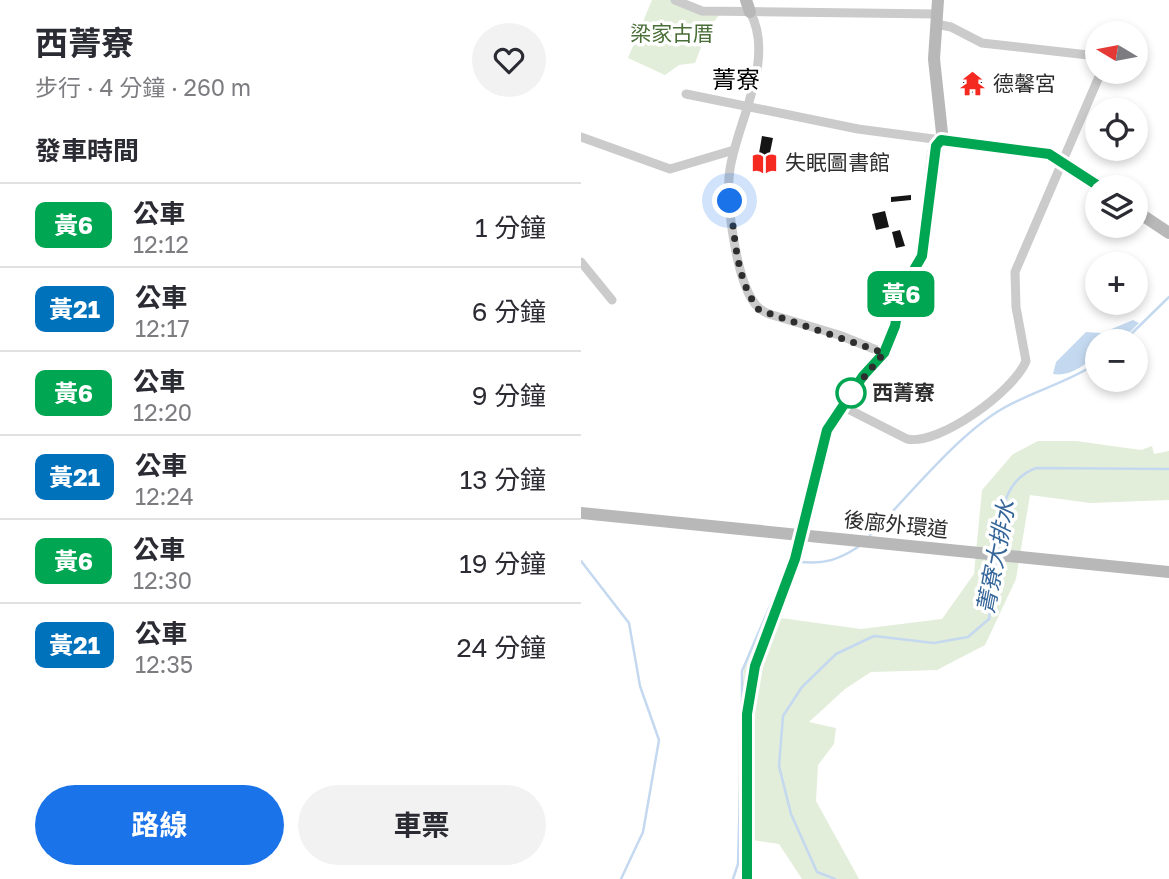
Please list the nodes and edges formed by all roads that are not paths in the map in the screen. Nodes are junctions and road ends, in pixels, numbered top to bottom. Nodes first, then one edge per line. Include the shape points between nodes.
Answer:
1 (675, 0) edge
2 (938, 0) edge
3 (748, 6) edge
4 (936, 19) junction
5 (1085, 55) edge
6 (1096, 84) edge
7 (686, 94) dead end
8 (751, 105) junction
9 (581, 137) edge
10 (941, 140) junction
11 (734, 150) junction
12 (1062, 160) junction
13 (1085, 176) edge
14 (1148, 219) edge
15 (1169, 233) edge
16 (581, 262) edge
17 (612, 300) dead end
18 (884, 353) junction
19 (842, 406) junction
20 (581, 513) edge
21 (802, 535) junction
22 (1169, 572) edge
23 (747, 879) edge

1 - 3 street via 702,11
2 - 4 street
3 - 4 street
3 - 8 street via 756,24 758,47
4 - 5 street via 982,43
4 - 10 street via 934,59
6 - 12 street
7 - 8 street
8 - 10 street
8 - 11 street
9 - 11 street via 670,169
10 - 12 street via 1028,149
10 - 18 street via 933,153 922,256 901,292
11 - 18 street via 730,201 742,276 751,300 769,314
12 - 13 street
12 - 19 street via 1015,272 1026,361 1023,368 993,399 918,441
14 - 15 street
16 - 17 street
18 - 19 street
19 - 21 street via 824,438
20 - 21 street, 後廍外環道
21 - 22 street, 後廍外環道
21 - 23 street via 749,689

